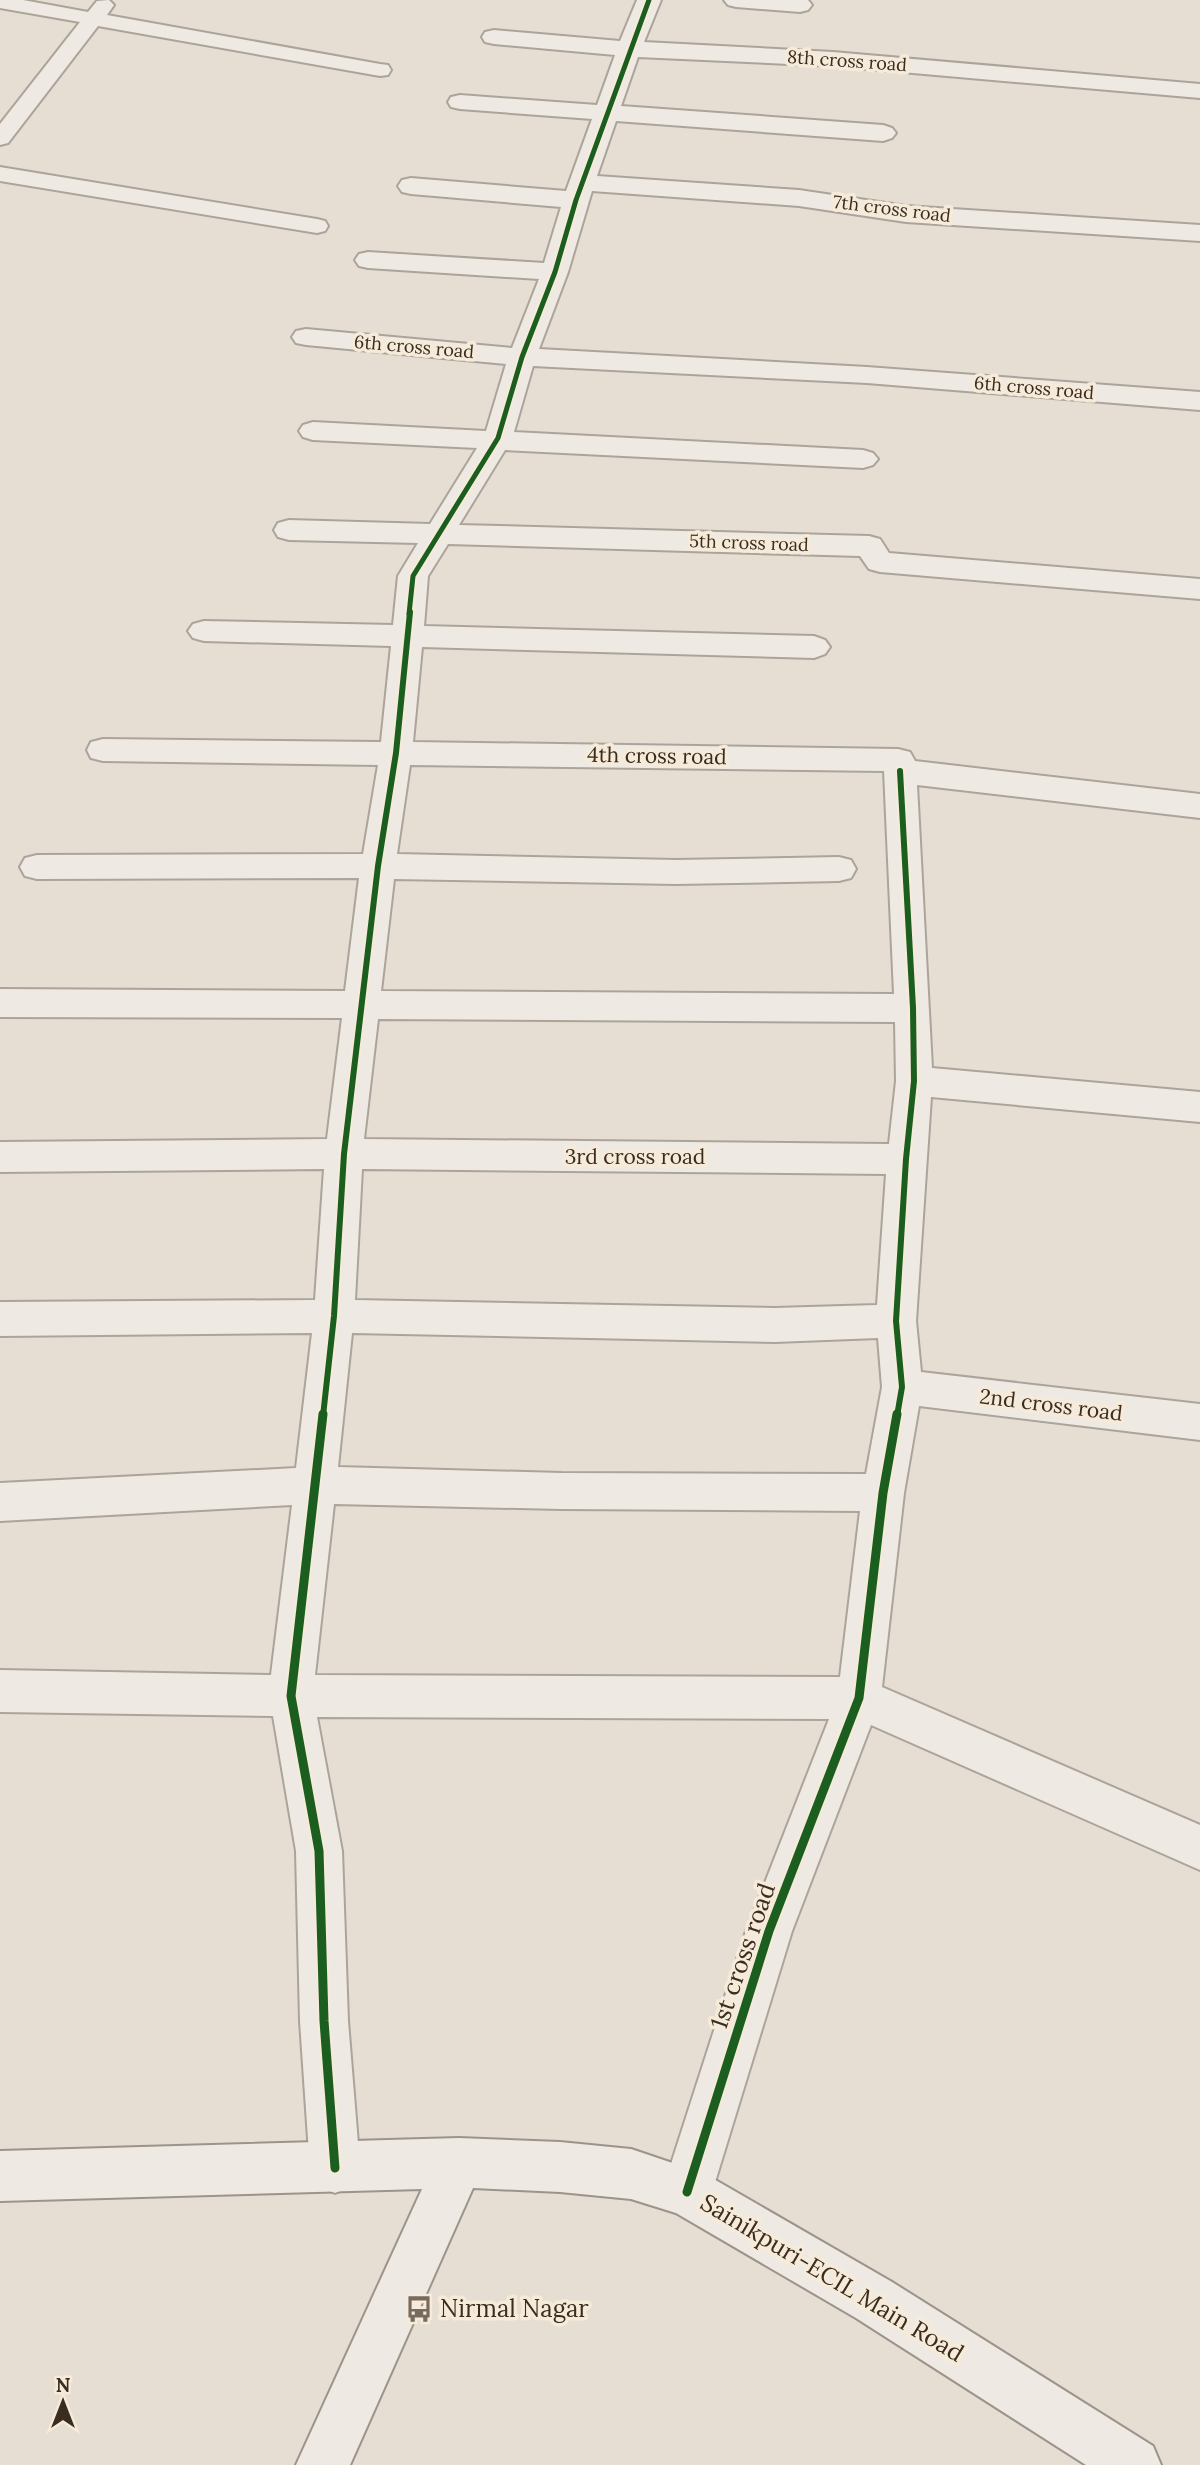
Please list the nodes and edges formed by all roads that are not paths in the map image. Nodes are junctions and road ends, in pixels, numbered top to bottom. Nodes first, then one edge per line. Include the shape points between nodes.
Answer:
1 (108, 0) edge
2 (649, 0) edge
3 (736, 0) edge
4 (0, 2) edge
5 (800, 5) dead end
6 (94, 18) junction
7 (494, 37) dead end
8 (628, 49) junction
9 (380, 70) dead end
10 (1200, 91) edge
11 (460, 102) dead end
12 (608, 114) junction
13 (883, 133) dead end
14 (0, 138) edge
15 (0, 174) edge
16 (411, 186) dead end
17 (579, 192) junction
18 (317, 226) dead end
19 (1200, 233) edge
20 (368, 260) dead end
21 (555, 272) junction
22 (306, 337) dead end
23 (522, 357) junction
24 (1200, 401) edge
25 (313, 431) dead end
26 (498, 438) junction
27 (863, 459) dead end
28 (289, 530) dead end
29 (441, 534) junction
30 (1200, 589) edge
31 (204, 631) dead end
32 (410, 637) junction
33 (814, 647) dead end
34 (103, 750) dead end
35 (396, 752) junction
36 (900, 771) junction
37 (1200, 806) edge
38 (378, 866) junction
39 (37, 867) dead end
40 (839, 869) dead end
41 (0, 1003) edge
42 (362, 1004) junction
43 (914, 1008) junction
44 (914, 1081) junction
45 (1200, 1107) edge
46 (344, 1154) junction
47 (0, 1157) edge
48 (906, 1159) junction
49 (334, 1316) junction
50 (0, 1319) edge
51 (896, 1321) junction
52 (902, 1387) junction
53 (1200, 1422) edge
54 (313, 1485) junction
55 (883, 1493) junction
56 (0, 1502) edge
57 (0, 1690) edge
58 (291, 1696) junction
59 (859, 1698) junction
60 (1200, 1848) edge
61 (459, 2163) junction
62 (335, 2168) junction
63 (0, 2176) edge
64 (687, 2192) junction
65 (1130, 2464) edge
66 (323, 2465) edge

1 - 6 lane
2 - 8 street
3 - 5 street
4 - 6 lane
6 - 9 lane
6 - 14 lane
7 - 8 street, 8th cross road
8 - 10 street, 8th cross road via 833,59
8 - 12 street
11 - 12 street
12 - 13 street
12 - 17 street
15 - 18 lane
16 - 17 street, 7th cross road
17 - 19 street, 7th cross road via 799,198 906,214
17 - 21 street
20 - 21 street
21 - 23 street
22 - 23 street, 6th cross road
23 - 24 street, 6th cross road via 867,375
23 - 26 street
25 - 26 street
26 - 27 street
26 - 29 street
28 - 29 street, 5th cross road
29 - 30 street, 5th cross road via 869,546 880,562
29 - 32 street via 413,576
31 - 32 street
32 - 33 street
32 - 35 street
34 - 35 street, 4th cross road
35 - 36 street, 4th cross road via 898,760
35 - 38 street
36 - 37 street, 4th cross road
36 - 43 street
38 - 39 street
38 - 40 street via 676,872
38 - 42 street
41 - 42 street
42 - 43 street
42 - 46 street
43 - 44 street
44 - 45 street
44 - 48 street
46 - 47 street, 3rd cross road
46 - 48 street, 3rd cross road
46 - 49 street
48 - 51 street, 1st cross road
49 - 50 street
49 - 51 street via 775,1325
49 - 54 street
51 - 52 street, 1st cross road
52 - 53 street, 2nd cross road
52 - 55 street, 1st cross road
54 - 55 street via 561,1492
54 - 56 street
54 - 58 street
55 - 59 street, 1st cross road
57 - 58 street
58 - 59 street
58 - 62 street via 319,1851 324,2021
59 - 60 street
59 - 64 street, 1st cross road via 769,1931
61 - 62 street, Sainikpuri-ECIL Main Road
61 - 64 street, Sainikpuri-ECIL Main Road via 631,2174
61 - 66 street
62 - 63 street, Sainikpuri-ECIL Main Road
64 - 65 street, Sainikpuri-ECIL Main Road via 873,2300

